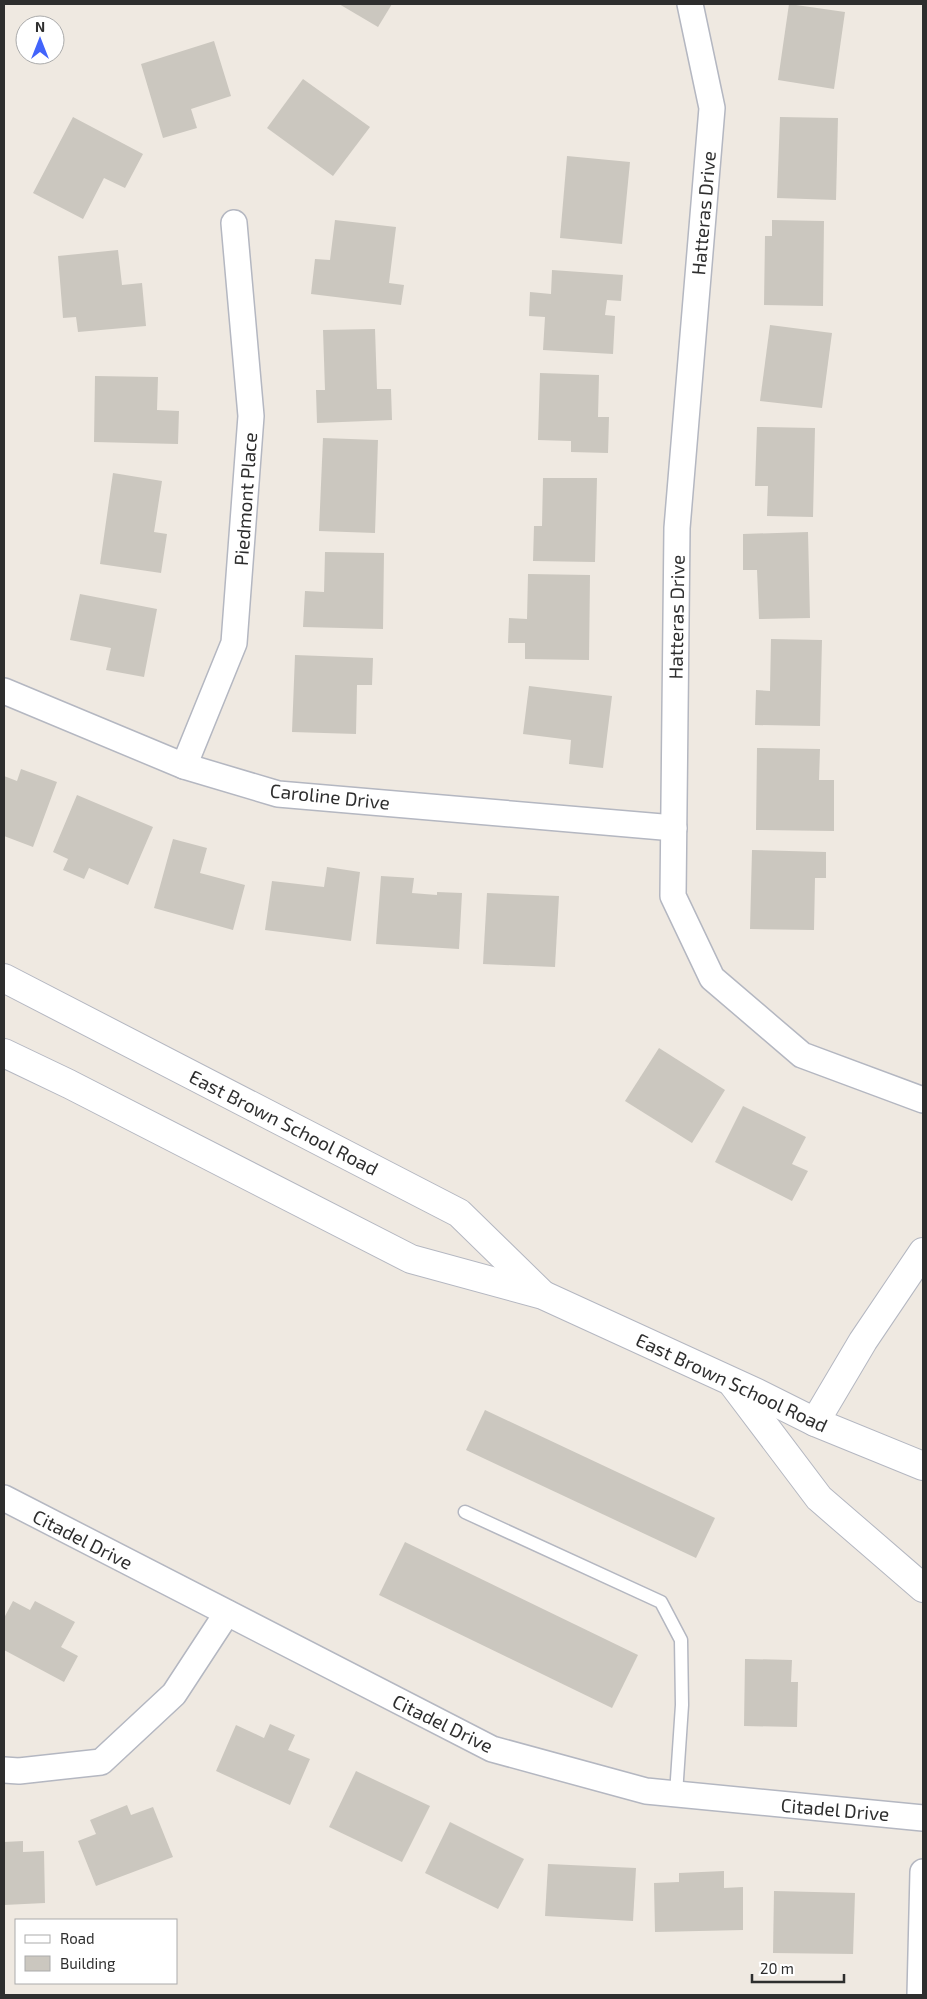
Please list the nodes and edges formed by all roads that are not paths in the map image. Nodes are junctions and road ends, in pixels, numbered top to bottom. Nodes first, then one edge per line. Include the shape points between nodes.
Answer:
1 (689, 4) edge
2 (234, 223) dead end
3 (4, 691) edge
4 (184, 766) junction
5 (674, 828) junction
6 (4, 978) edge
7 (4, 1053) edge
8 (923, 1100) edge
9 (923, 1252) edge
10 (543, 1295) junction
11 (731, 1380) junction
12 (815, 1422) junction
13 (923, 1466) edge
14 (4, 1498) edge
15 (465, 1512) dead end
16 (923, 1588) edge
17 (227, 1613) junction
18 (4, 1770) edge
19 (676, 1794) junction
20 (923, 1818) edge
21 (923, 1872) edge
22 (920, 1995) edge

1 - 5 street, Hatteras Drive via 712,108 677,528
2 - 4 street, Piedmont Place via 251,416 234,643
3 - 4 street, Caroline Drive
4 - 5 street, Caroline Drive via 278,794
5 - 8 street, Hatteras Drive via 673,896 712,978 802,1055
6 - 10 main road, East Brown School Road via 459,1213
7 - 10 main road, East Brown School Road via 411,1259
9 - 12 main road via 863,1341
10 - 11 main road, East Brown School Road
11 - 12 main road, East Brown School Road
11 - 16 main road via 819,1498
12 - 13 main road, East Brown School Road
14 - 17 street, Citadel Drive
15 - 19 lane via 661,1602 681,1640 682,1705
17 - 18 street via 174,1694 101,1762
17 - 19 street, Citadel Drive via 492,1749 646,1791
19 - 20 street, Citadel Drive
21 - 22 street

